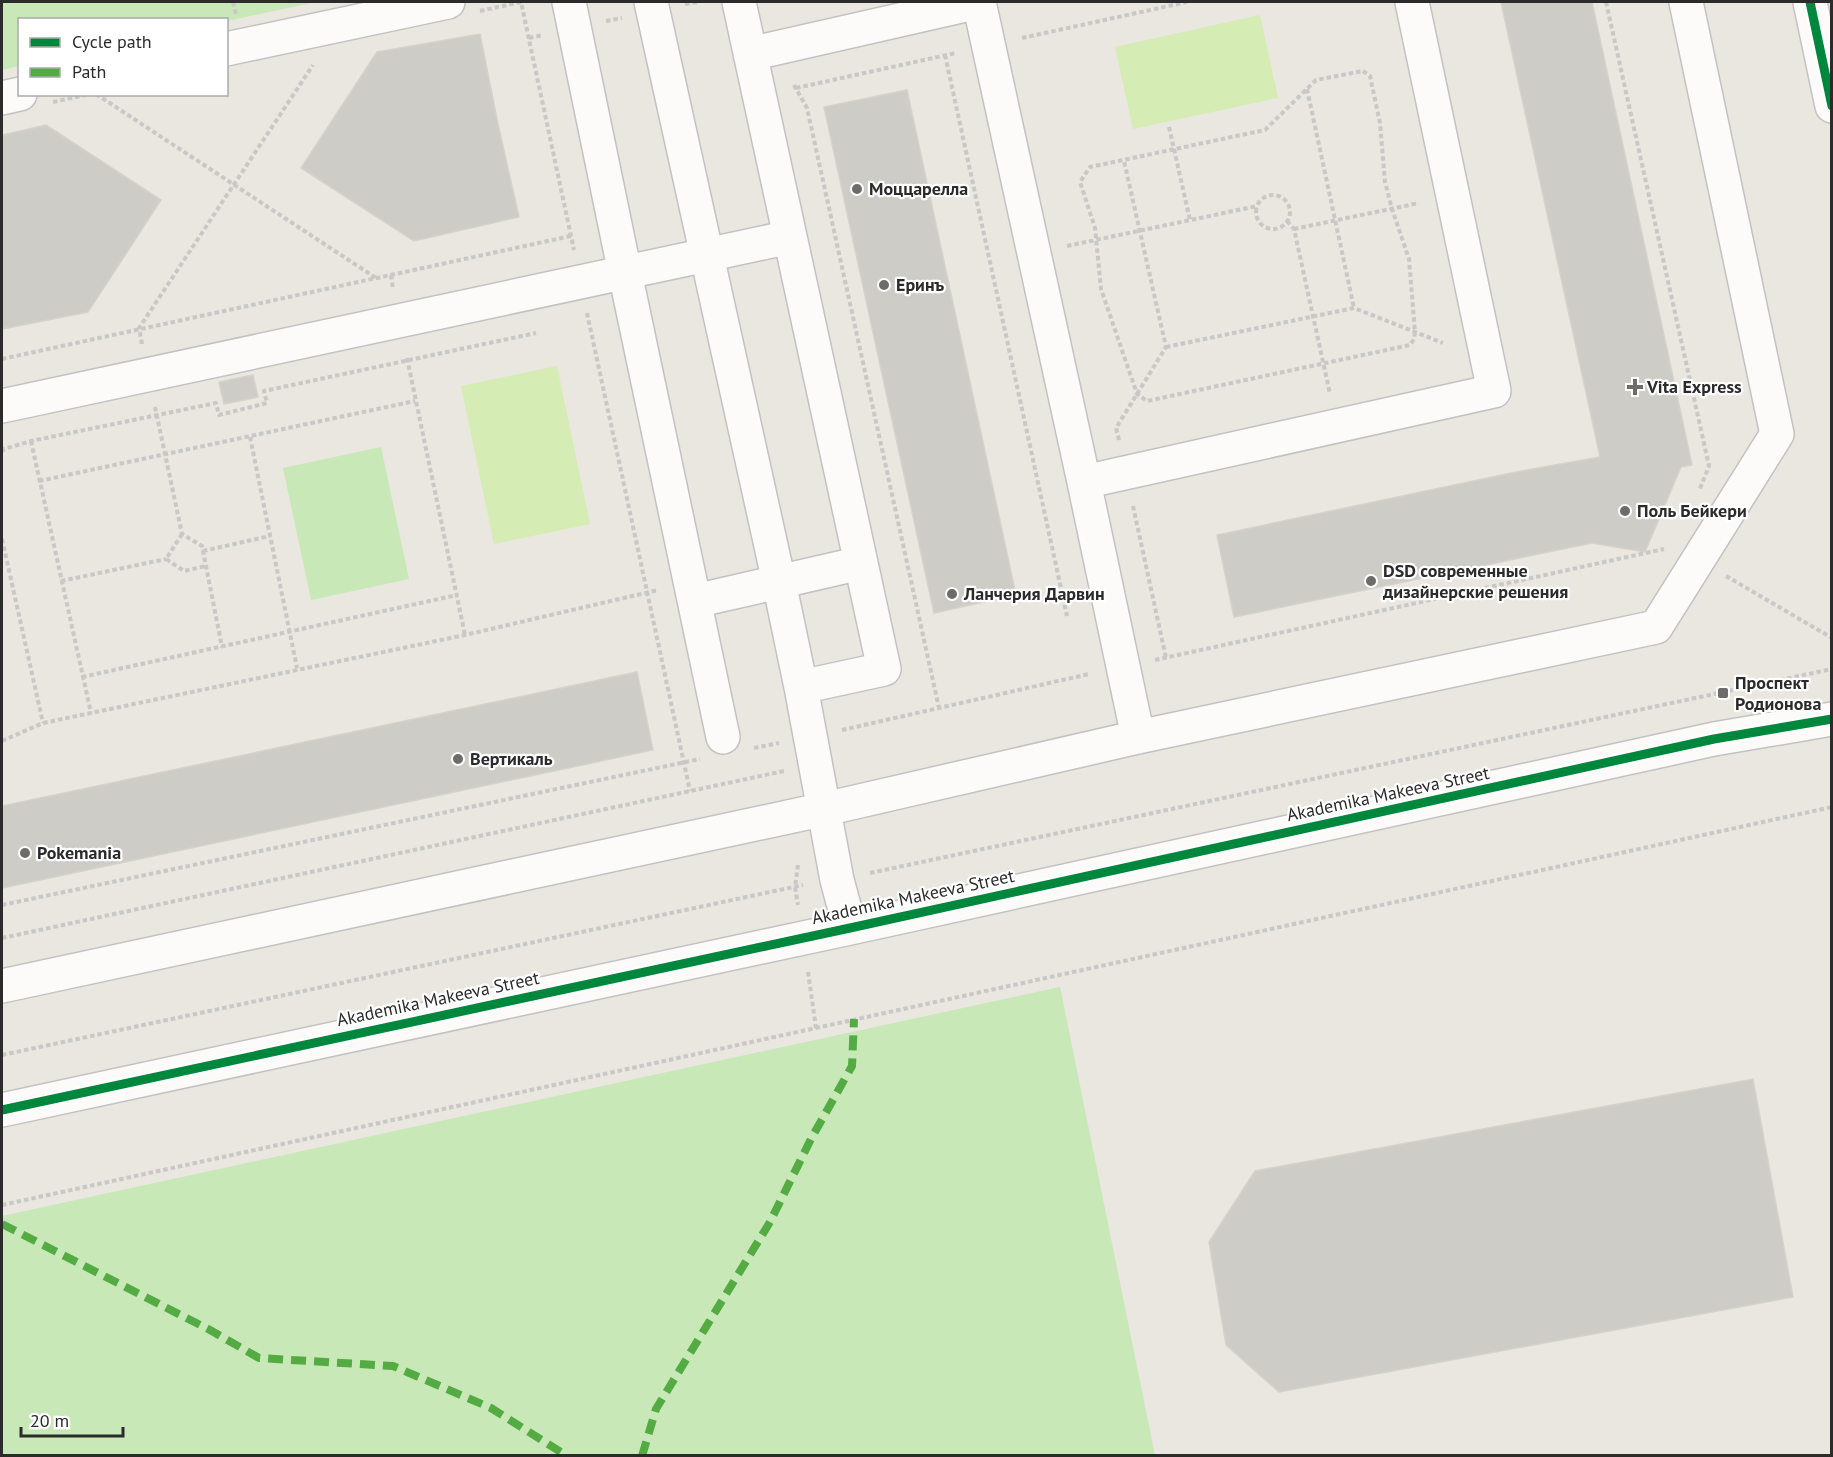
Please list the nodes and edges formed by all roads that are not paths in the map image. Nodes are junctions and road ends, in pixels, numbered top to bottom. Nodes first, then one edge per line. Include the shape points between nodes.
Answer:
1 (448, 2) edge
2 (739, 2) edge
3 (979, 2) edge
4 (1412, 2) edge
5 (1686, 2) edge
6 (1810, 2) edge
7 (652, 6) edge
8 (572, 15) edge
9 (228, 50) edge
10 (762, 51) junction
11 (18, 94) edge
12 (2, 98) edge
13 (1832, 106) edge
14 (790, 237) junction
15 (707, 255) junction
16 (625, 273) junction
17 (2, 406) edge
18 (1084, 482) junction
19 (861, 563) junction
20 (779, 582) junction
21 (695, 602) junction
22 (801, 687) junction
23 (1832, 719) edge
24 (1138, 737) junction
25 (715, 747) road end
26 (825, 809) junction
27 (850, 928) junction
28 (2, 986) edge
29 (2, 1110) edge

1 - 9 street
2 - 10 street
3 - 10 street
3 - 18 street
4 - 18 street via 1494,391
5 - 24 street via 1777,434 1656,627
6 - 13 street
7 - 15 street
8 - 16 street
10 - 14 street
11 - 12 street
14 - 15 street
14 - 19 street
15 - 16 street
15 - 20 street
16 - 17 street
16 - 21 street
18 - 24 street
19 - 20 street
19 - 22 street via 884,669
20 - 21 street
20 - 22 street
21 - 25 street
22 - 26 street
23 - 27 street, Akademika Makeeva Street via 1714,739
24 - 26 street
26 - 27 street
26 - 28 street
27 - 29 street, Akademika Makeeva Street

